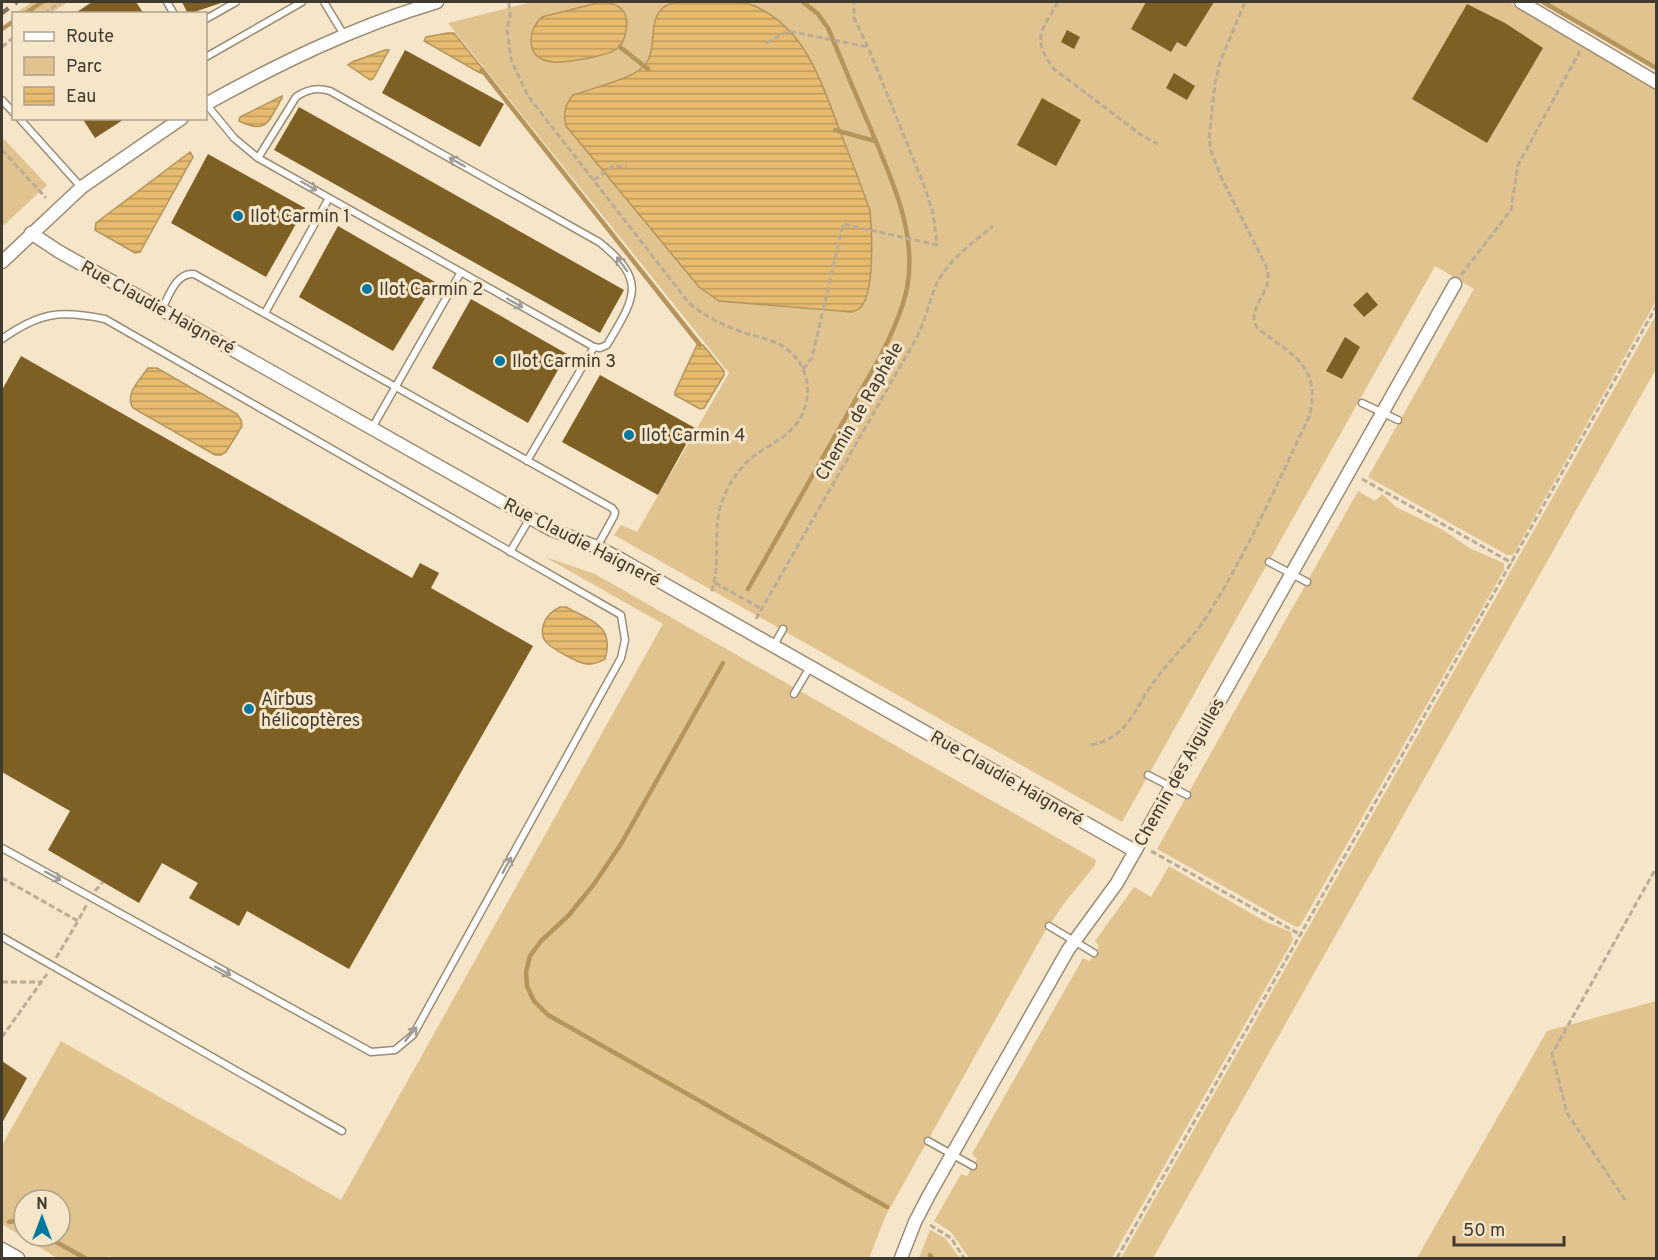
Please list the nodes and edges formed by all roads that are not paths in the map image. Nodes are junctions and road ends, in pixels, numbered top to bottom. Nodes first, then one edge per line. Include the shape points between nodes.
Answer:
1 (236, 2) edge
2 (302, 2) edge
3 (324, 2) edge
4 (437, 2) edge
5 (1521, 2) edge
6 (207, 18) edge
7 (344, 35) junction
8 (207, 56) edge
9 (1656, 82) edge
10 (207, 103) edge
11 (207, 105) edge
12 (21, 120) edge
13 (179, 120) edge
14 (258, 158) junction
15 (82, 187) junction
16 (329, 198) junction
17 (31, 233) junction
18 (2, 262) edge
19 (461, 272) junction
20 (1455, 284) road end
21 (162, 309) junction
22 (265, 313) junction
23 (2, 339) edge
24 (594, 347) junction
25 (395, 388) junction
26 (1362, 403) dead end
27 (1382, 412) junction
28 (1398, 420) dead end
29 (372, 428) junction
30 (527, 461) junction
31 (531, 518) junction
32 (597, 547) junction
33 (510, 552) junction
34 (1269, 562) dead end
35 (1292, 574) junction
36 (1307, 582) dead end
37 (783, 629) dead end
38 (773, 646) junction
39 (811, 667) junction
40 (794, 694) dead end
41 (1148, 775) dead end
42 (1171, 787) junction
43 (1187, 795) dead end
44 (2, 848) edge
45 (1135, 851) junction
46 (1049, 926) dead end
47 (2, 937) edge
48 (1074, 941) junction
49 (1094, 953) dead end
50 (342, 1131) dead end
51 (928, 1141) dead end
52 (952, 1155) junction
53 (973, 1166) dead end
54 (2, 1249) edge
55 (18, 1258) edge
56 (901, 1258) edge

1 - 6 lane
2 - 8 lane
3 - 7 lane
4 - 7 street
5 - 9 street
7 - 10 street
11 - 14 lane via 234,138
12 - 15 lane
13 - 15 street
14 -> 16 lane
24 -> 14 lane via 609,342 631,302 632,282 616,255 581,231 322,89 304,91 296,97
15 - 17 street
16 - 19 lane
16 - 22 lane
17 - 18 street
17 - 21 street, Rue Claudie Haigneré
19 -> 24 lane
19 - 25 lane
20 - 27 street, Chemin des Aiguilles
21 - 22 lane via 181,276 187,273
21 - 29 street, Rue Claudie Haigneré
22 - 25 lane
23 - 33 lane via 22,324 50,315 105,319
24 - 30 lane
25 - 29 lane
25 - 30 lane
26 - 27 lane
27 - 28 lane
27 - 35 street, Chemin des Aiguilles
29 - 31 street, Rue Claudie Haigneré
30 - 32 lane via 612,508 614,516
31 - 32 street, Rue Claudie Haigneré
31 - 33 lane
32 - 38 street, Rue Claudie Haigneré
44 -> 33 lane via 371,1052 395,1050 413,1035 621,658 625,640 621,615
34 - 35 lane
35 - 36 lane
35 - 42 street, Chemin des Aiguilles
37 - 38 lane
38 - 39 street, Rue Claudie Haigneré
39 - 40 lane
39 - 45 street, Rue Claudie Haigneré
41 - 42 lane
42 - 43 lane
42 - 45 street, Chemin des Aiguilles
45 - 48 street, Chemin des Aiguilles via 1117,884
46 - 48 lane
47 - 50 lane
48 - 49 lane
48 - 52 street, Chemin des Aiguilles
51 - 52 lane
52 - 53 lane
52 - 56 street, Chemin des Aiguilles via 915,1222
54 - 55 street

